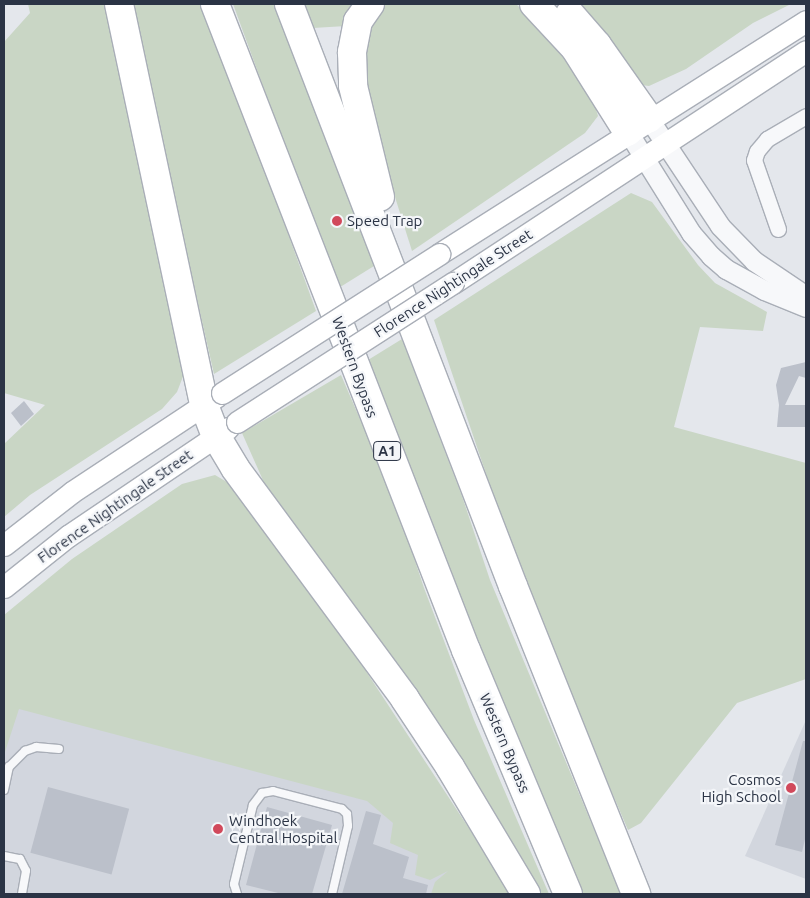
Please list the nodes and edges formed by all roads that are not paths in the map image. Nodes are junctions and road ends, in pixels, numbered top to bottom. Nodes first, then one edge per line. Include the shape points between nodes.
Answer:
1 (119, 4) edge
2 (215, 4) edge
3 (290, 4) edge
4 (370, 4) edge
5 (534, 4) edge
6 (560, 4) edge
7 (806, 21) edge
8 (806, 51) edge
9 (806, 116) edge
10 (638, 126) junction
11 (666, 144) junction
12 (644, 159) junction
13 (778, 229) dead end
14 (806, 296) edge
15 (404, 298) junction
16 (806, 307) edge
17 (213, 399) junction
18 (226, 429) junction
19 (4, 545) edge
20 (4, 587) edge
21 (59, 749) dead end
22 (4, 790) edge
23 (4, 856) edge
24 (22, 894) edge
25 (237, 894) edge
26 (332, 894) edge
27 (526, 894) edge
28 (568, 894) edge
29 (636, 894) edge

1 - 17 highway
2 - 28 highway, Western Bypass / A1 via 448,604
3 - 15 highway
4 - 15 highway via 358,21 352,52 353,86
5 - 10 highway via 575,48
6 - 10 highway via 597,45
7 - 10 main road, Florence Nightingale Street
8 - 11 main road, Florence Nightingale Street
9 - 13 street via 767,139 754,160
10 - 11 street
10 - 12 street
10 - 17 main road, Florence Nightingale Street, bridge
11 - 12 main road, Florence Nightingale Street
11 - 14 street via 710,213 732,240 754,262
12 - 16 street via 691,233 726,269 764,290
12 - 18 main road, Florence Nightingale Street, bridge
15 - 29 highway via 513,586
17 - 18 highway
17 - 19 main road, Florence Nightingale Street via 72,492
18 - 20 main road, Florence Nightingale Street via 68,536
18 - 27 highway via 235,468 410,707 471,800
21 - 22 lane via 36,747 25,751 9,767
23 - 24 lane via 20,860 26,871
25 - 26 lane via 234,884 253,805 262,793 273,791 342,809 347,814 348,826

